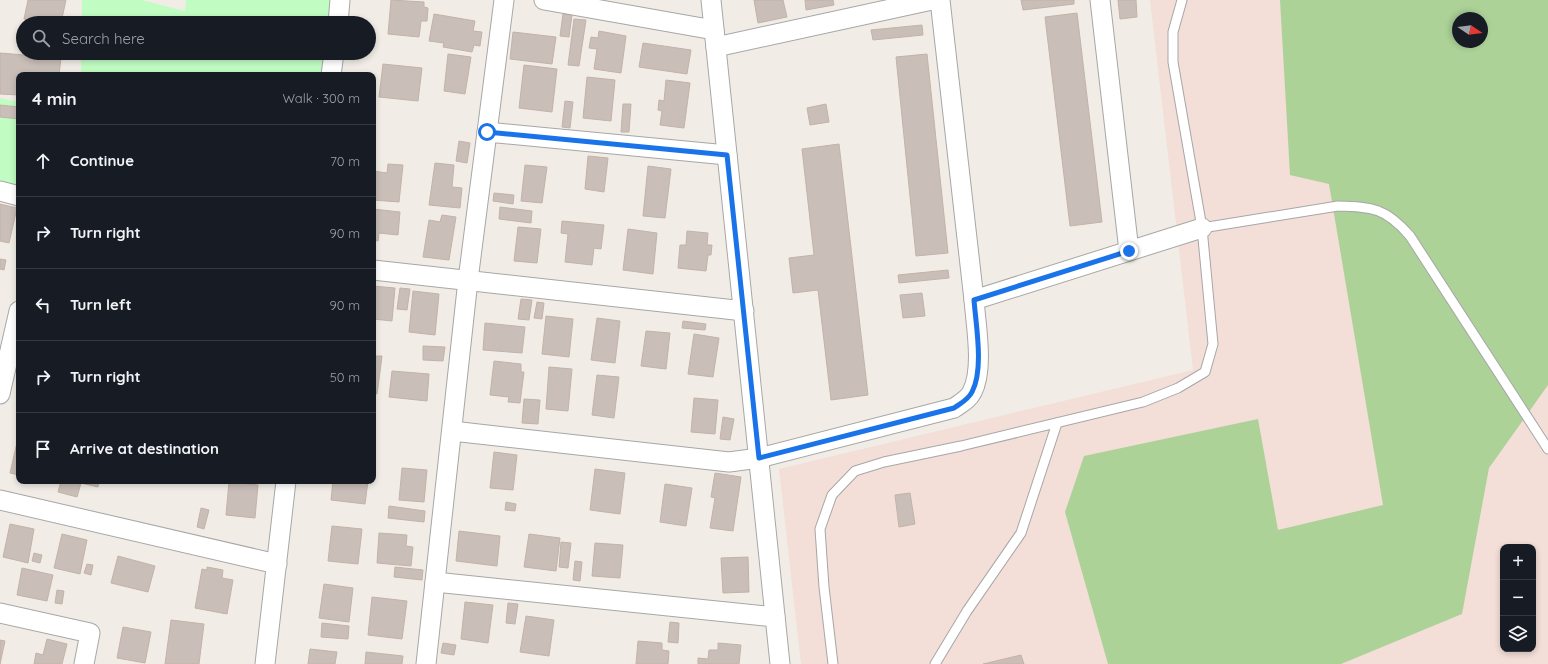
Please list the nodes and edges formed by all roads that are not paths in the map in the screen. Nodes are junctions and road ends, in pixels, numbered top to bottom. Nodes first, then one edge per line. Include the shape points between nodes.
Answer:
1 (340, 0) edge
2 (504, 0) edge
3 (544, 0) edge
4 (711, 0) edge
5 (932, 0) edge
6 (940, 0) edge
7 (1100, 0) edge
8 (1182, 0) edge
9 (339, 16) edge
10 (715, 39) junction
11 (333, 60) edge
12 (332, 72) edge
13 (487, 132) junction
14 (727, 155) junction
15 (0, 191) edge
16 (16, 195) edge
17 (1202, 228) junction
18 (1129, 251) junction
19 (376, 270) edge
20 (468, 280) junction
21 (974, 300) junction
22 (744, 310) junction
23 (15, 347) edge
24 (0, 394) edge
25 (1057, 423) junction
26 (452, 431) junction
27 (1548, 449) edge
28 (759, 458) junction
29 (286, 484) edge
30 (0, 500) edge
31 (277, 564) junction
32 (435, 582) junction
33 (0, 613) edge
34 (775, 617) junction
35 (84, 664) edge
36 (265, 664) edge
37 (426, 664) edge
38 (780, 664) edge
39 (833, 664) edge
40 (936, 664) edge

1 - 9 street
2 - 13 street
3 - 10 street
4 - 10 street
5 - 10 street
6 - 21 street
7 - 18 street
8 - 17 lane via 1173,32 1173,62
10 - 14 street
11 - 12 street
13 - 14 street
13 - 20 street
14 - 22 street
15 - 16 street
17 - 18 street
17 - 25 lane via 1213,344 1205,372 1178,388 1143,402
17 - 27 lane via 1338,206 1377,210 1388,215 1410,236
18 - 21 street
19 - 20 street
20 - 22 street
20 - 26 street
21 - 28 street via 979,369 967,400 954,408
22 - 28 street
23 - 24 street
25 - 39 lane via 884,462 855,471 832,494 820,529
25 - 40 lane via 1021,533 967,611
26 - 28 street via 729,462
26 - 32 street
28 - 34 street
29 - 31 street
30 - 31 street
31 - 36 street
32 - 34 street
32 - 37 street
33 - 35 street via 90,633
34 - 38 street

